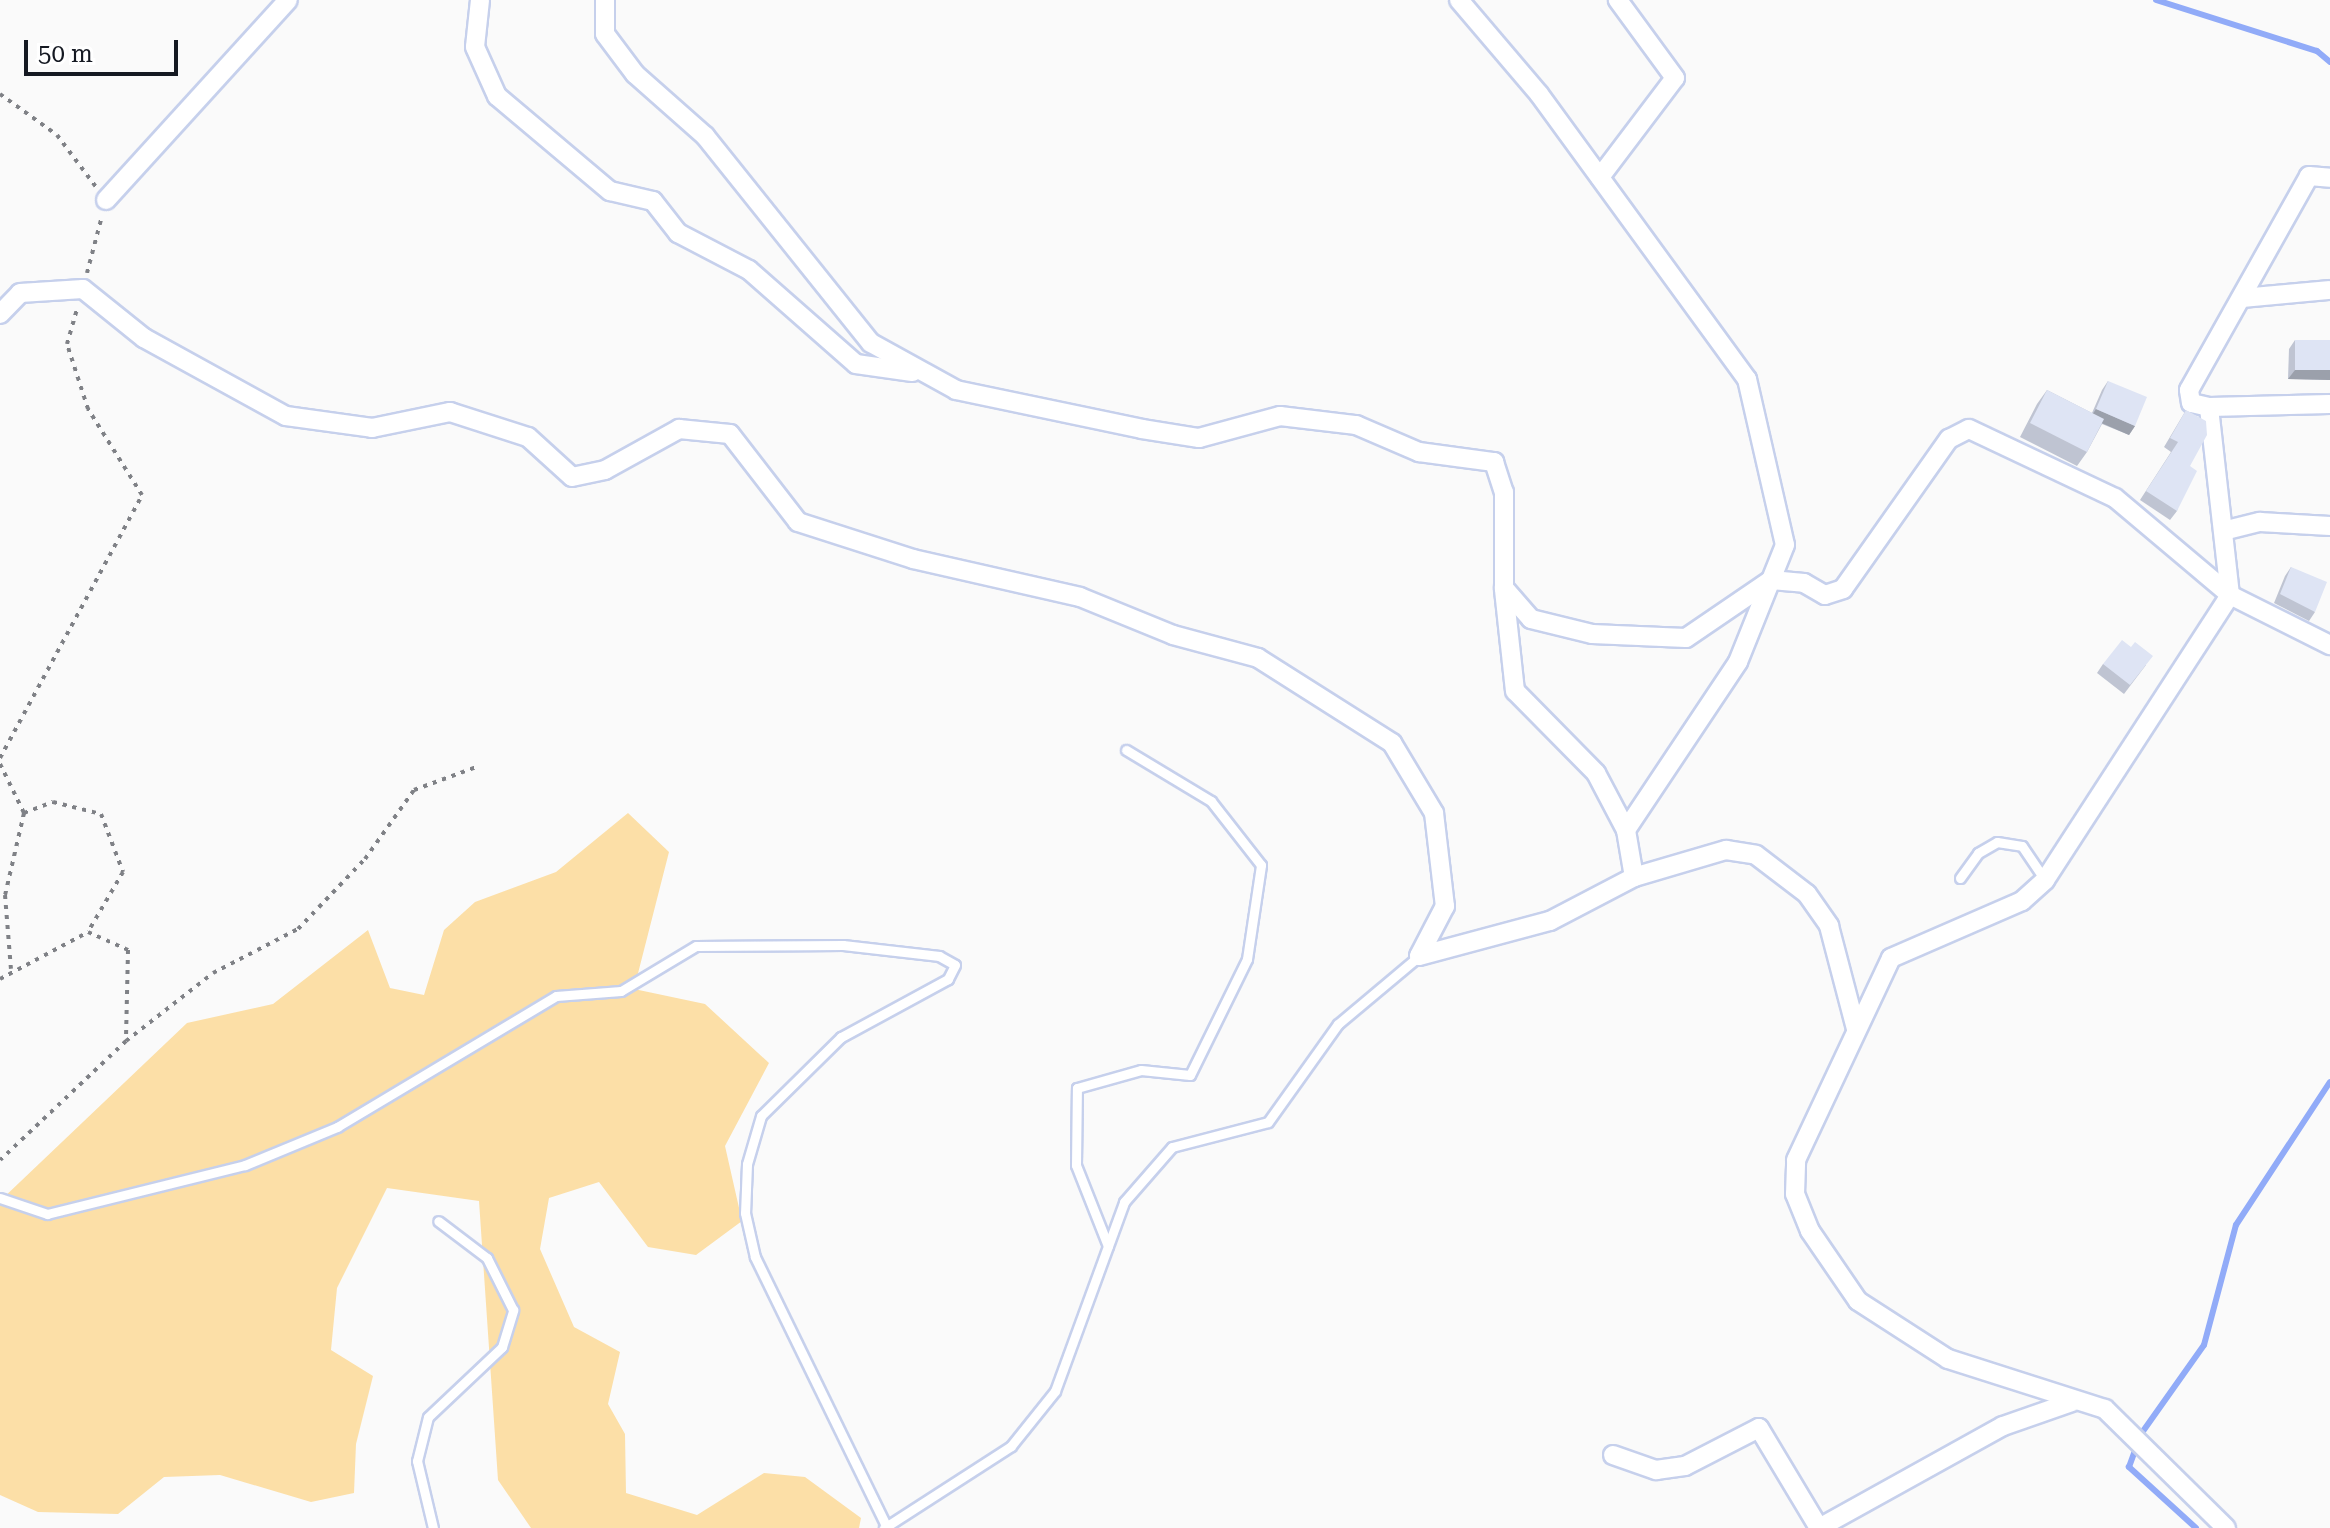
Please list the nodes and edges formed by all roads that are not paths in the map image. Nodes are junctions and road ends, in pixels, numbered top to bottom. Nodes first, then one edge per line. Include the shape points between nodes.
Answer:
1 (288, 0) edge
2 (480, 0) edge
3 (605, 0) edge
4 (1459, 0) edge
5 (1618, 0) edge
6 (1600, 177) junction
7 (2330, 178) edge
8 (106, 200) road end
9 (2330, 290) edge
10 (2243, 298) junction
11 (0, 314) edge
12 (918, 373) junction
13 (2330, 404) edge
14 (2209, 407) junction
15 (2330, 526) edge
16 (2227, 530) junction
17 (1771, 580) junction
18 (1504, 588) junction
19 (2230, 595) junction
20 (2330, 645) edge
21 (1126, 750) dead end
22 (1626, 830) junction
23 (1634, 877) junction
24 (1960, 878) dead end
25 (2045, 880) junction
26 (1419, 956) junction
27 (1856, 1029) junction
28 (0, 1198) edge
29 (438, 1221) dead end
30 (1108, 1246) junction
31 (2072, 1402) junction
32 (1613, 1455) dead end
33 (885, 1527) edge
34 (433, 1528) edge
35 (2226, 1528) edge

1 - 8 street
2 - 12 street via 475,47 497,96 610,191 653,201 678,233 749,270 856,364
3 - 12 street via 605,34 635,74 705,136 871,343
4 - 6 street
5 - 6 street via 1675,78
6 - 17 street via 1747,379 1785,545
7 - 10 street via 2309,176
9 - 10 street
10 - 14 street via 2189,390 2191,403
11 - 26 street via 20,293 83,289 144,338 286,416 372,428 450,412 528,437 572,477 605,470 679,429 730,434 798,522 913,559 1080,597 1173,635 1258,658 1392,743 1434,813 1445,906
12 - 18 street via 956,390 1199,438 1280,416 1356,425 1419,452 1494,462 1504,492
13 - 14 street
14 - 16 street
15 - 16 street via 2260,522
16 - 19 street
17 - 18 street via 1686,638 1592,634 1531,619
17 - 19 street via 1804,583 1825,595 1843,589 1949,439 1969,429 2115,498
17 - 22 street via 1738,662
18 - 22 street via 1515,691 1596,773
19 - 20 street
19 - 25 street
21 - 30 lane via 1211,801 1261,865 1247,959 1190,1075 1141,1070 1077,1088 1076,1165
22 - 23 street
23 - 26 street via 1550,921
23 - 27 street via 1726,850 1756,855 1807,894 1829,926
24 - 25 lane via 1978,853 1997,842 2022,846
25 - 27 street via 2022,901 1891,958
26 - 30 lane via 1338,1024 1268,1122 1172,1147 1124,1202
27 - 31 street via 1796,1160 1795,1194 1810,1231 1858,1301 1887,1325 1991,1377
28 - 33 lane via 47,1214 245,1165 337,1127 556,996 621,991 696,946 885,946 939,956 955,965 948,979 841,1037 761,1116 747,1164 745,1213 755,1257
29 - 34 lane via 487,1258 513,1310 502,1347 428,1417 417,1461
30 - 33 lane via 1055,1391 1011,1446
31 - 32 street via 2003,1426 1819,1528 1759,1428 1685,1466 1656,1470
31 - 35 street via 2105,1409 2129,1428

